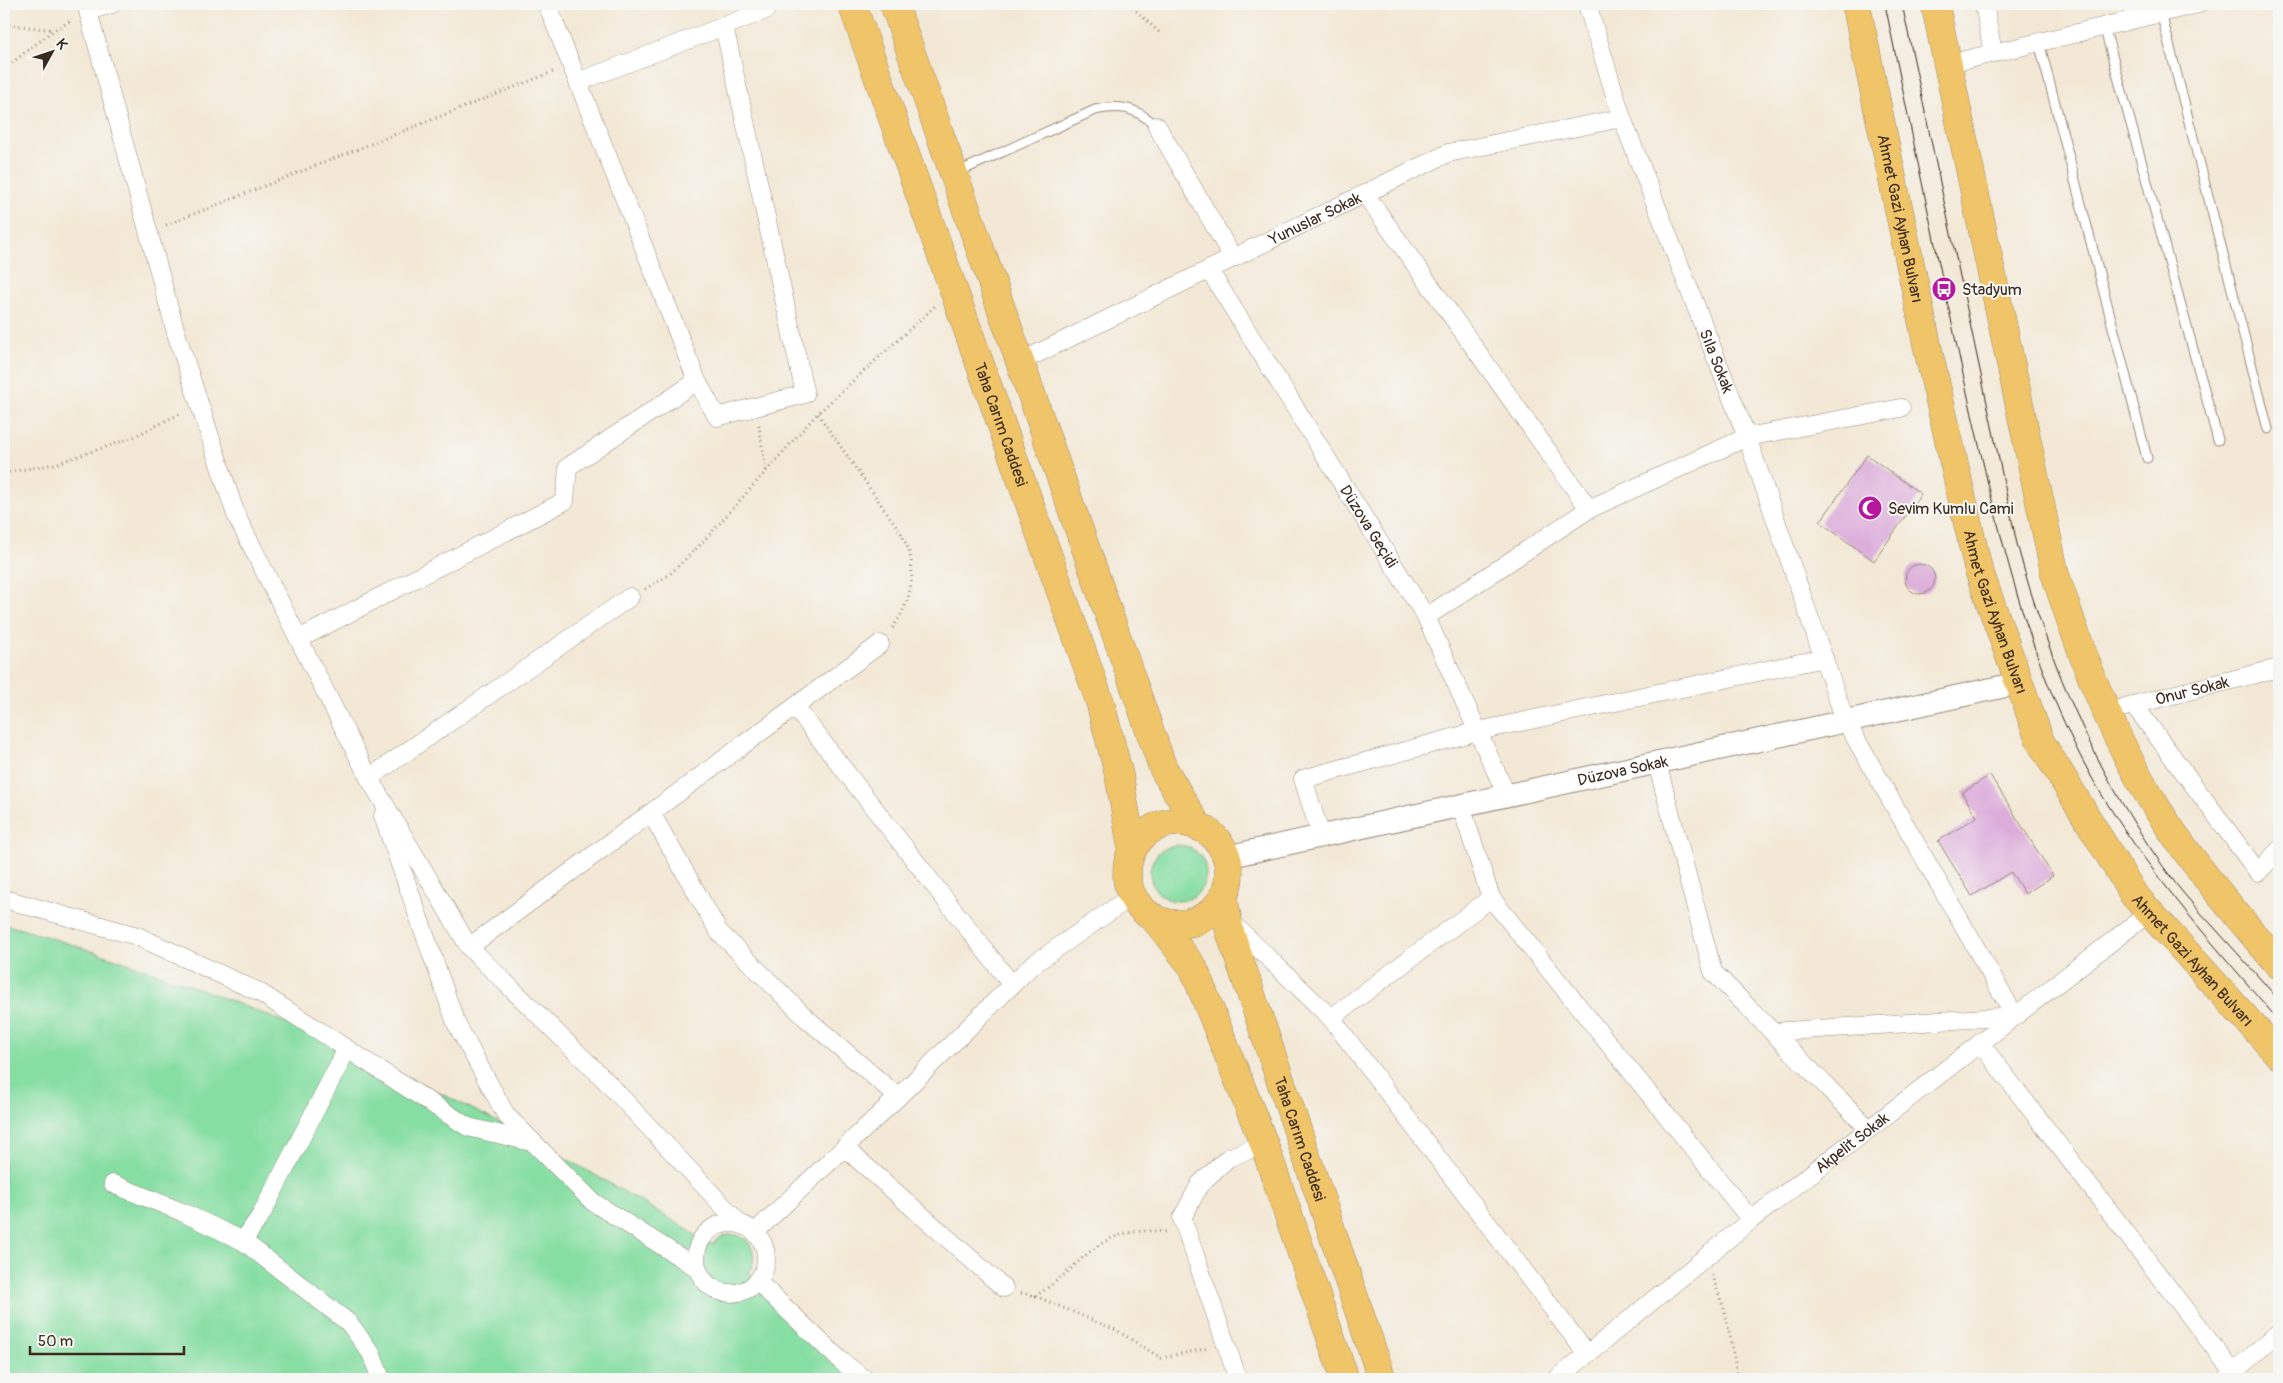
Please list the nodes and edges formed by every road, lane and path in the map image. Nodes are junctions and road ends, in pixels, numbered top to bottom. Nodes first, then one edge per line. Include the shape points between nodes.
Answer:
1 (112, 4) edge
2 (546, 4) edge
3 (852, 4) edge
4 (894, 4) edge
5 (1129, 4) edge
6 (1587, 4) edge
7 (1856, 4) edge
8 (1935, 4) edge
9 (1984, 4) edge
10 (2198, 4) edge
11 (88, 7) edge
12 (766, 10) dead end
13 (2161, 13) junction
14 (4, 24) edge
15 (724, 26) junction
16 (2104, 26) junction
17 (1161, 34) dead end
18 (2039, 42) junction
19 (1993, 53) junction
20 (1948, 64) junction
21 (571, 65) junction
22 (4, 69) edge
23 (578, 82) junction
24 (1622, 118) junction
25 (1157, 126) joint
26 (954, 174) junction
27 (1365, 194) junction
28 (149, 232) junction
29 (1232, 258) junction
30 (1208, 270) junction
31 (954, 289) junction
32 (1020, 362) junction
33 (697, 381) junction
34 (200, 405) junction
35 (757, 407) junction
36 (1901, 408) dead end
37 (818, 414) junction
38 (2268, 429) dead end
39 (1747, 437) junction
40 (2218, 440) dead end
41 (2147, 458) dead end
42 (766, 472) junction
43 (4, 473) edge
44 (1589, 509) junction
45 (630, 597) joint
46 (1426, 617) junction
47 (299, 639) junction
48 (880, 644) joint
49 (1824, 658) junction
50 (2279, 668) edge
51 (2019, 683) junction
52 (2134, 705) junction
53 (794, 707) junction
54 (2105, 712) junction
55 (1845, 720) junction
56 (1478, 731) junction
57 (1657, 762) junction
58 (369, 778) junction
59 (1507, 796) junction
60 (1461, 806) junction
61 (651, 813) junction
62 (1198, 827) junction
63 (1322, 836) junction
64 (1132, 850) junction
65 (2279, 850) edge
66 (1226, 857) junction
67 (1132, 896) junction
68 (1490, 898) junction
69 (4, 899) edge
70 (1225, 908) junction
71 (2150, 912) junction
72 (1154, 918) junction
73 (469, 947) junction
74 (2279, 965) edge
75 (1012, 985) junction
76 (2015, 1016) junction
77 (1331, 1018) junction
78 (1772, 1032) junction
79 (1980, 1043) junction
80 (347, 1049) junction
81 (2279, 1055) edge
82 (898, 1097) junction
83 (1869, 1129) junction
84 (533, 1142) junction
85 (1264, 1144) junction
86 (844, 1148) junction
87 (113, 1184) dead end
88 (1751, 1220) junction
89 (739, 1223) junction
90 (755, 1232) junction
91 (1188, 1234) junction
92 (243, 1241) junction
93 (1705, 1258) junction
94 (697, 1268) junction
95 (758, 1282) junction
96 (1004, 1288) dead end
97 (2279, 1332) edge
98 (1226, 1345) junction
99 (1587, 1354) junction
100 (2230, 1376) edge
101 (381, 1379) edge
102 (865, 1379) edge
103 (1238, 1379) edge
104 (1345, 1379) edge
105 (1382, 1379) edge
106 (1557, 1379) edge
107 (1738, 1379) edge

1 - 11 street
2 - 21 street
3 - 31 main road, Taha Carım Caddesi
4 - 26 main road
5 - 17 path
6 - 24 street, Sıla Sokak
7 - 51 main road, Ahmet Gazi Ayhan Bulvarı via 1929,354 1978,568
8 - 20 main road
9 - 19 street
10 - 13 street
11 - 28 street
12 - 15 street
13 - 16 street
13 - 38 lane
14 - 22 path via 54,30
15 - 23 street
15 - 35 street via 805,394
16 - 18 street
16 - 40 lane
18 - 19 street
18 - 41 lane
19 - 20 street
20 - 54 main road via 2055,574
21 - 23 street
21 - 28 path
23 - 33 street
24 - 27 street, Yunuslar Sokak via 1448,153
24 - 39 street, Sıla Sokak
25 - 26 lane via 1137,110 1119,107 1095,110
25 - 29 street
26 - 32 main road
27 - 29 street, Yunuslar Sokak
27 - 44 street
28 - 34 street via 176,333
29 - 30 street, Yunuslar Sokak
30 - 32 street, Yunuslar Sokak
30 - 46 street, Düzova Geçidi
31 - 37 path
31 - 64 main road, Taha Carım Caddesi via 1100,702 1119,775
32 - 62 main road via 1163,768
33 - 35 street via 717,417
33 - 47 street via 568,467 565,501
34 - 43 path via 129,439 55,464
34 - 47 street via 236,515
35 - 42 path
36 - 39 street
37 - 42 path
37 - 48 path via 900,533 910,554 912,578 906,602 896,625
39 - 44 street
39 - 49 street, Sıla Sokak
42 - 45 path via 669,575
44 - 46 street
45 - 58 street
46 - 56 street, Düzova Geçidi
47 - 58 street
48 - 53 street
49 - 55 street, Sıla Sokak
49 - 56 street
50 - 52 street, Onur Sokak
51 - 55 street, Düzova Sokak
51 - 71 main road, Ahmet Gazi Ayhan Bulvarı via 2040,741 2134,895
52 - 54 street, Onur Sokak
52 - 65 street via 2258,872
53 - 61 street
53 - 75 street
54 - 74 main road via 2134,769 2179,841
55 - 57 street, Düzova Sokak
55 - 76 street, Sıla Sokak
56 - 59 street, Düzova Geçidi
56 - 63 street via 1303,779
57 - 59 street, Düzova Sokak
57 - 78 street via 1713,972
58 - 73 street
58 - 84 street via 456,1023 506,1115
59 - 60 street, Düzova Sokak
60 - 63 street, Düzova Sokak
60 - 68 street
61 - 73 street
61 - 82 street via 719,932 806,1018
62 - 64 main road via 1175,822 1162,824 1150,830
62 - 66 main road via 1212,835
63 - 66 street, Düzova Sokak
64 - 67 main road via 1127,875
66 - 70 main road via 1228,884
67 - 72 main road
67 - 75 street via 1032,966
68 - 77 street
68 - 88 street
69 - 80 street via 136,936 259,992
70 - 72 main road via 1216,907 1193,922 1180,924
70 - 77 street
70 - 105 main road, Taha Carım Caddesi
71 - 76 street, Akpelit Sokak
71 - 81 main road, Ahmet Gazi Ayhan Bulvarı
72 - 85 main road via 1193,967
73 - 89 street via 604,1079
75 - 82 street
76 - 78 street
76 - 79 street, Akpelit Sokak
77 - 99 street
78 - 83 street
79 - 83 street, Akpelit Sokak
79 - 100 street
80 - 84 street via 468,1127
80 - 92 street via 261,1215
82 - 86 street
83 - 88 street, Akpelit Sokak
84 - 94 street via 593,1202
85 - 91 street via 1228,1158 1200,1184 1182,1218
85 - 104 main road
86 - 90 street
86 - 96 street
87 - 92 street
88 - 93 street, Akpelit Sokak
89 - 90 street
89 - 94 street via 720,1224 705,1234 696,1250
90 - 95 street via 761,1239 766,1256 766,1266
91 - 98 street
91 - 98 path via 1155,1230 1123,1233 1106,1239 1055,1284 1035,1296 1116,1330 1161,1358
92 - 101 street via 349,1323 371,1353
93 - 99 street, Akpelit Sokak
93 - 107 path via 1725,1312
94 - 95 street via 707,1284 724,1292 742,1292
95 - 102 street via 841,1361
97 - 100 street
98 - 103 street
99 - 106 street, Akpelit Sokak

